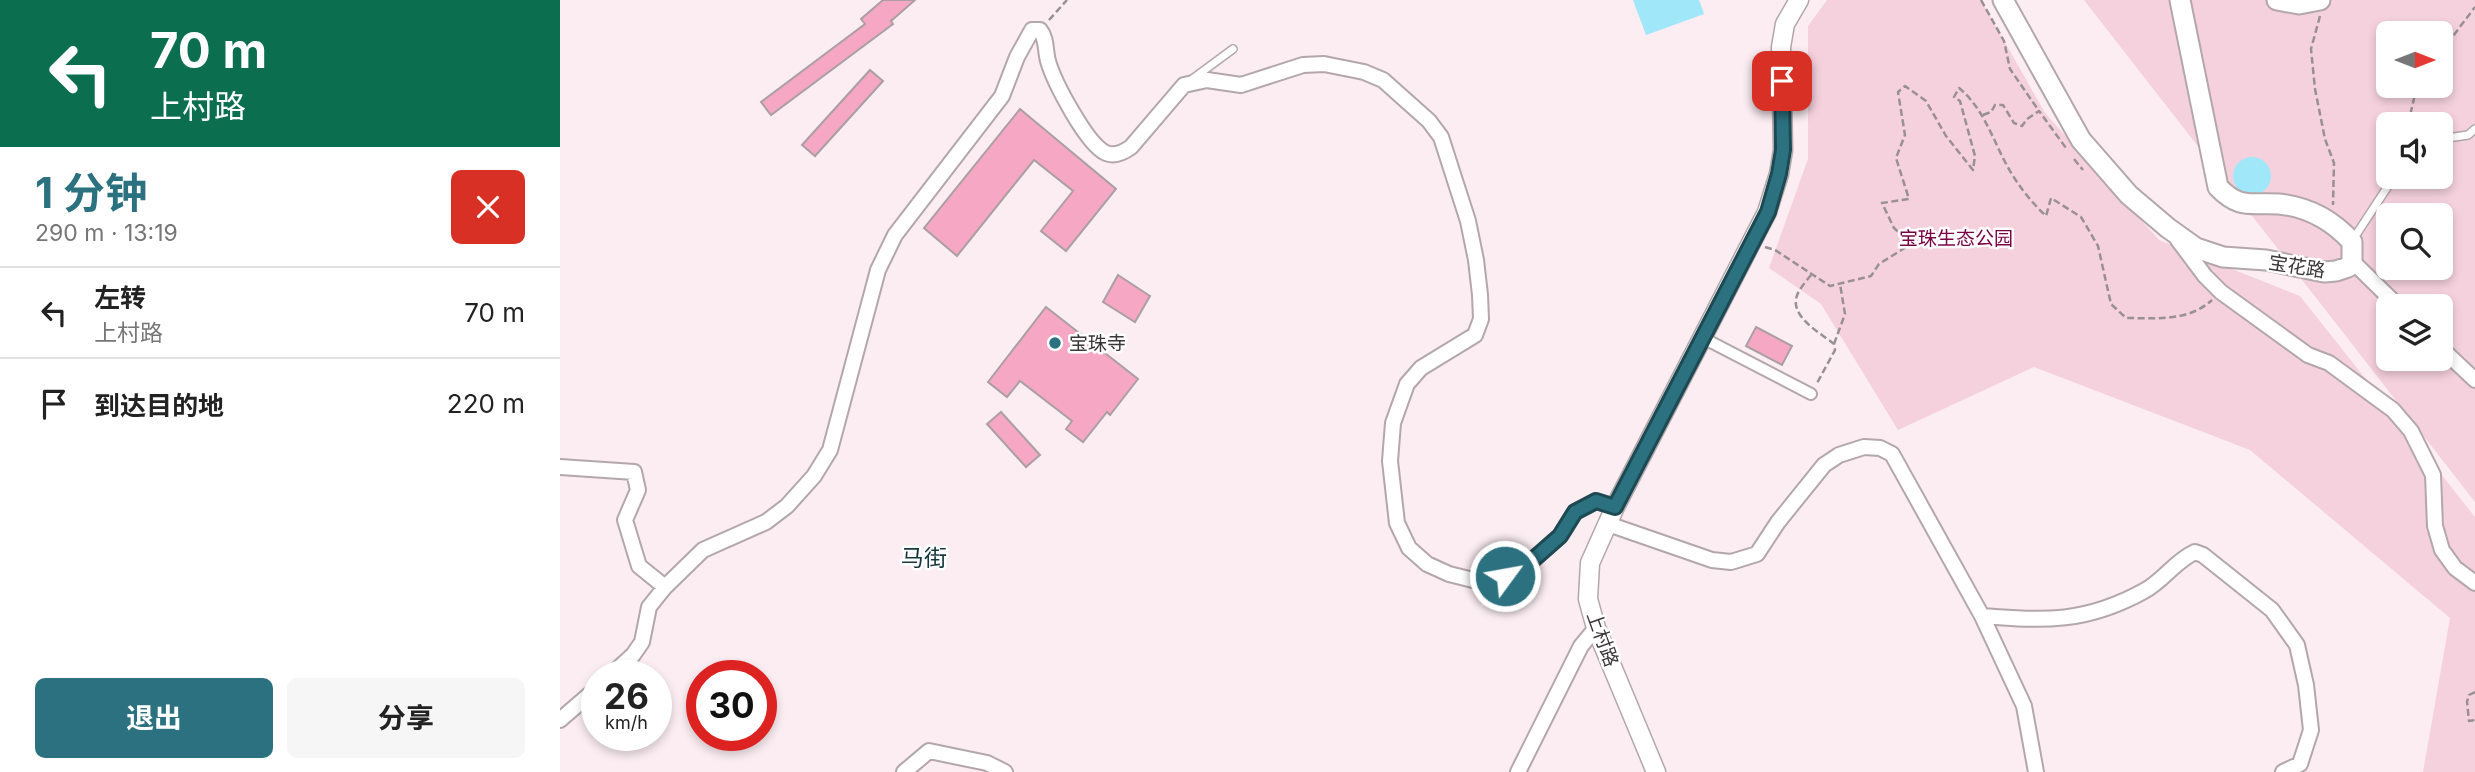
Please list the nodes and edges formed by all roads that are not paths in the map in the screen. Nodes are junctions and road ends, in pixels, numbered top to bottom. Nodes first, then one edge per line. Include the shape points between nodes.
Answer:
1 (1799, 0) edge
2 (2003, 0) edge
3 (2180, 0) edge
4 (2277, 0) edge
5 (2324, 5) edge
6 (1233, 49) dead end
7 (1184, 85) junction
8 (2475, 129) edge
9 (2453, 137) edge
10 (2387, 189) edge
11 (2168, 228) junction
12 (2352, 251) junction
13 (2388, 294) edge
14 (1703, 338) junction
15 (2453, 359) edge
16 (2475, 380) edge
17 (1811, 394) road end
18 (560, 467) edge
19 (1615, 507) junction
20 (1608, 524) junction
21 (2475, 583) edge
22 (665, 587) junction
23 (1982, 616) junction
24 (1596, 628) junction
25 (628, 660) edge
26 (581, 702) edge
27 (560, 720) edge
28 (904, 772) edge
29 (1005, 772) edge
30 (1518, 772) edge
31 (1656, 772) edge
32 (2036, 772) edge
33 (2283, 772) edge

1 - 14 street, 上村路 via 1785,24 1781,47 1783,150 1779,174 1768,212
2 - 11 main road, 宝花路 via 2081,140 2129,195
3 - 12 main road via 2218,187 2242,204 2308,211 2340,229
4 - 5 main road
6 - 7 lane
7 - 19 street via 1207,80 1241,85 1303,65 1344,67 1383,80 1441,137 1473,247 1481,319 1475,335 1421,368 1407,384 1393,423 1390,461 1397,523 1409,548 1427,564 1449,574 1477,581 1505,576 1560,536 1575,512 1596,501
7 - 22 street via 1131,147 1120,154 1106,153 1087,137 1059,88 1044,36 1040,30 1032,30 1002,96 895,235 878,270 830,450 814,476 766,522 702,550
8 - 9 lane
10 - 12 lane
11 - 12 main road, 宝花路 via 2196,248 2223,257 2324,272 2348,267
11 - 21 street via 2221,292 2393,410 2411,431 2433,475 2435,526 2442,550 2455,568
12 - 13 street
14 - 17 street
14 - 19 street, 上村路
15 - 16 street
18 - 22 street via 634,472 638,491 625,520 639,566
19 - 20 street, 上村路
20 - 23 street via 1712,560 1731,562 1757,554 1824,465 1864,447 1880,448 1892,454
20 - 24 street, 上村路 via 1590,564 1588,599
22 - 25 street via 649,607 642,642
23 - 32 street via 2024,706
23 - 33 street via 2043,620 2092,614 2145,591 2186,556 2203,555 2272,610 2297,645 2311,730 2300,764
24 - 30 street via 1581,646
24 - 31 street, 上村路
26 - 27 street
28 - 29 street via 929,751 987,763

